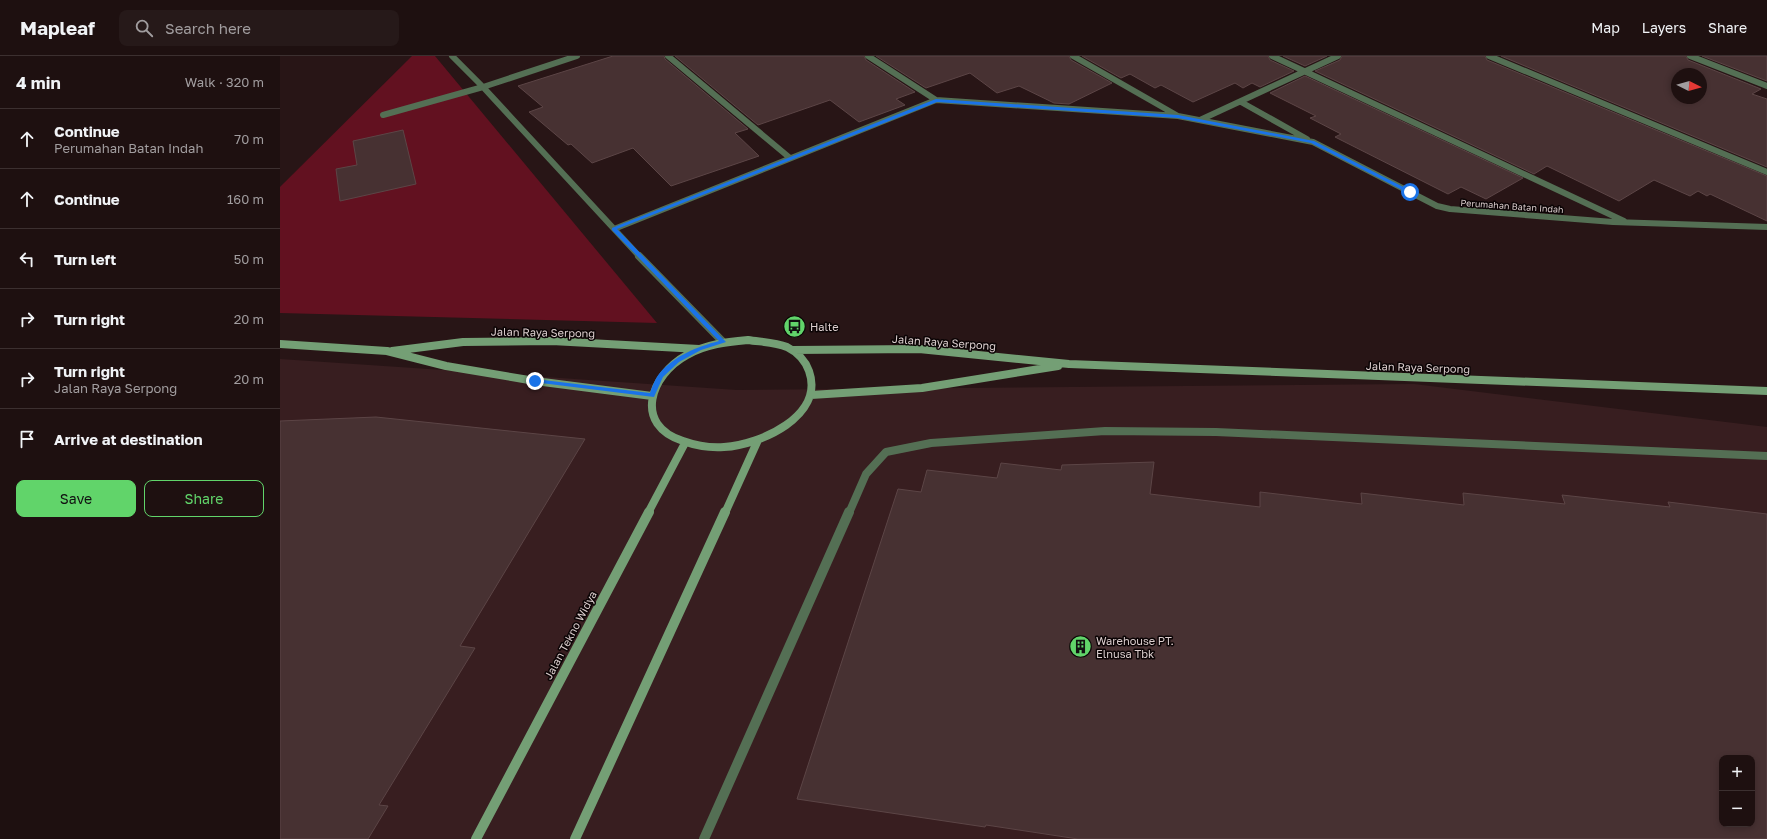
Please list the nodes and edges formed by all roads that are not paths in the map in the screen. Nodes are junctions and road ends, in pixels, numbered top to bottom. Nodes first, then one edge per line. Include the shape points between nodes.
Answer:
1 (452, 56) edge
2 (576, 56) edge
3 (668, 56) edge
4 (868, 56) edge
5 (1073, 56) edge
6 (1272, 56) edge
7 (1338, 56) edge
8 (1489, 56) edge
9 (1690, 56) edge
10 (1303, 71) junction
11 (1767, 86) edge
12 (483, 87) junction
13 (936, 100) junction
14 (1241, 102) junction
15 (383, 115) dead end
16 (1178, 116) junction
17 (1200, 120) junction
18 (1313, 142) junction
19 (790, 158) junction
20 (1767, 172) edge
21 (1628, 222) junction
22 (1767, 227) edge
23 (614, 229) junction
24 (723, 342) junction
25 (280, 344) edge
26 (699, 348) junction
27 (793, 350) junction
28 (387, 351) junction
29 (1069, 364) junction
30 (1767, 391) edge
31 (811, 395) junction
32 (652, 396) junction
33 (758, 440) junction
34 (685, 443) junction
35 (1767, 456) edge
36 (476, 839) edge
37 (575, 839) edge
38 (704, 839) edge

1 - 12 street
2 - 12 street
3 - 19 street
4 - 13 street
5 - 16 street
6 - 10 street
7 - 10 street
8 - 20 street
9 - 11 street
10 - 14 street
10 - 21 street
12 - 15 street
12 - 23 street
13 - 16 street
13 - 19 street
14 - 17 street
14 - 18 street
16 - 17 street, Perumahan Batan Indah
17 - 18 street, Perumahan Batan Indah
18 - 21 street, Perumahan Batan Indah via 1437,206 1461,211
19 - 23 street
21 - 22 street, Perumahan Batan Indah
23 - 24 street
24 - 26 main road
24 - 27 main road via 748,340 772,343
25 - 28 main road, Jalan Raya Serpong
26 - 28 main road, Jalan Raya Serpong via 552,341 463,342
26 - 32 main road via 677,361 661,376
27 - 29 main road, Jalan Raya Serpong via 918,349
27 - 31 main road via 805,363 811,376
28 - 32 main road, Jalan Raya Serpong via 446,366 535,381
29 - 30 main road, Jalan Raya Serpong
29 - 31 main road, Jalan Raya Serpong via 922,388
31 - 33 main road via 799,413 781,429
32 - 34 main road via 651,410 658,426 670,436
33 - 34 main road via 731,447 703,447
33 - 37 main road
34 - 36 main road, Jalan Tekno Widya
35 - 38 street via 1216,432 1105,432 931,443 886,452 866,474

